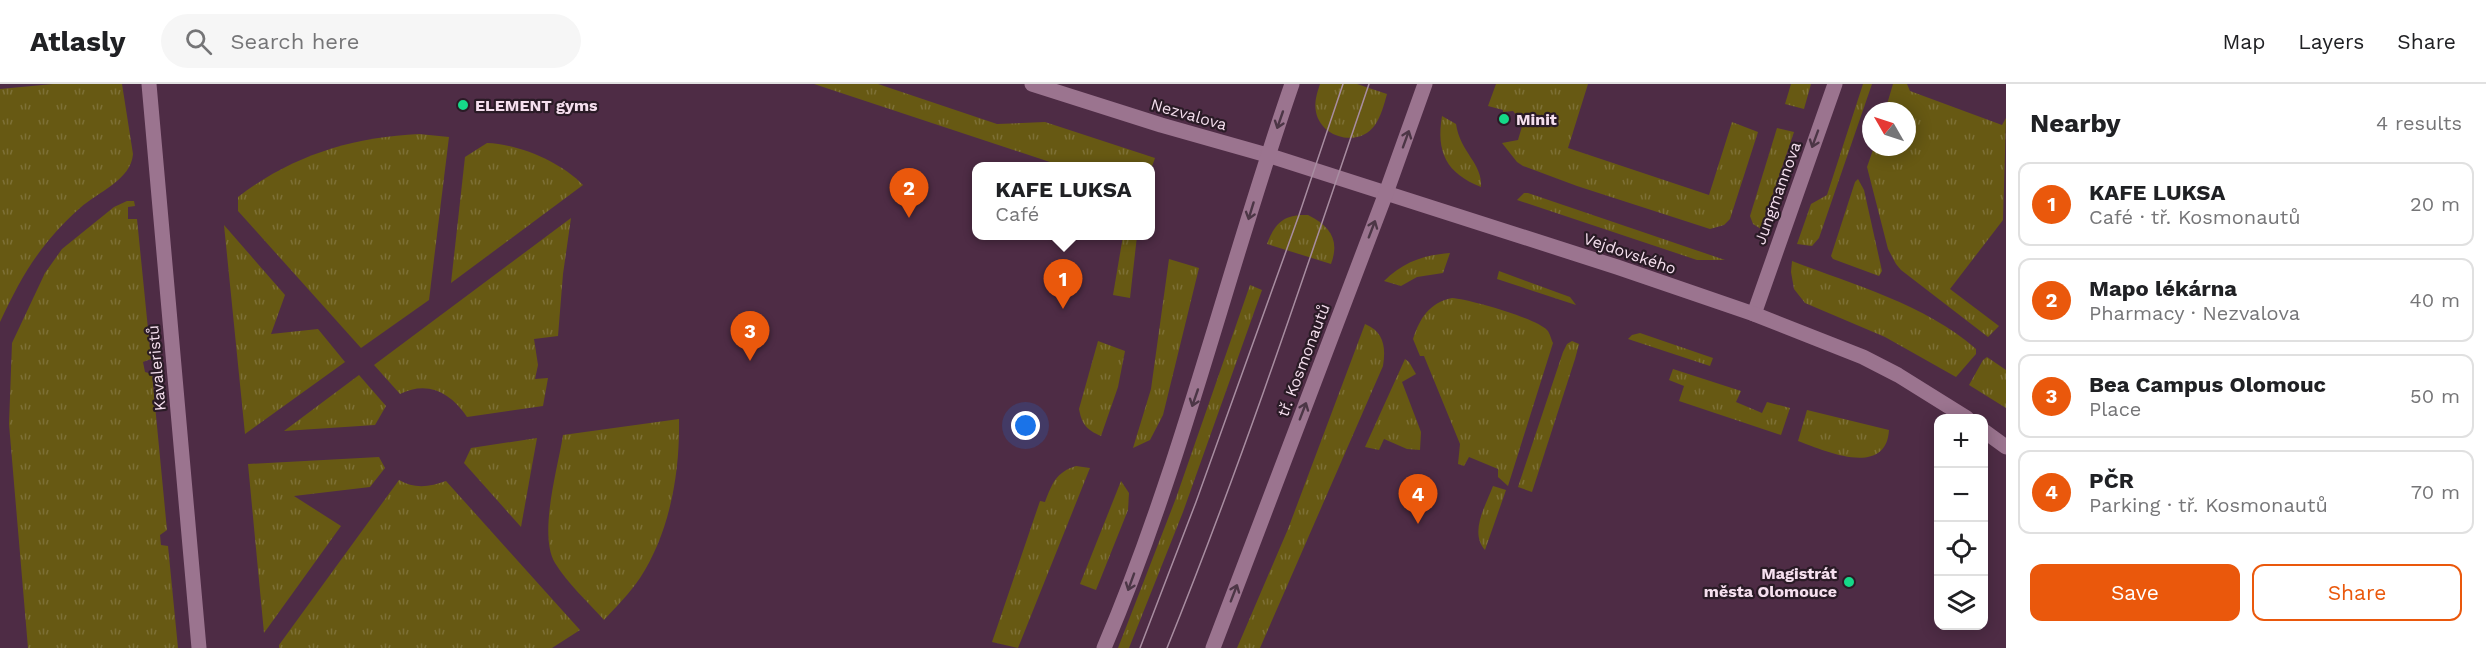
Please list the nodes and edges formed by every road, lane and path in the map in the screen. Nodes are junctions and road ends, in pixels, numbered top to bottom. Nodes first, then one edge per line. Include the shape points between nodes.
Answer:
1 (149, 84) edge
2 (1032, 84) edge
3 (1292, 84) edge
4 (1425, 84) edge
5 (1835, 84) edge
6 (1268, 155) junction
7 (1386, 193) junction
8 (1754, 314) junction
9 (1960, 414) edge
10 (1988, 434) edge
11 (2006, 447) edge
12 (199, 648) edge
13 (1104, 648) edge
14 (1213, 648) edge

1 - 12 street, Kavaleristů
2 - 6 street, Nezvalova via 1161,126
3 -> 6 street
7 -> 4 street, tř. Kosmonautů
5 -> 8 street, Jungmannova
6 - 7 street, Vejdovského
6 -> 13 street via 1198,389 1124,602
7 - 8 street, Vejdovského
14 -> 7 street, tř. Kosmonautů
8 - 9 street, Vejdovského via 1863,357
10 - 11 street

